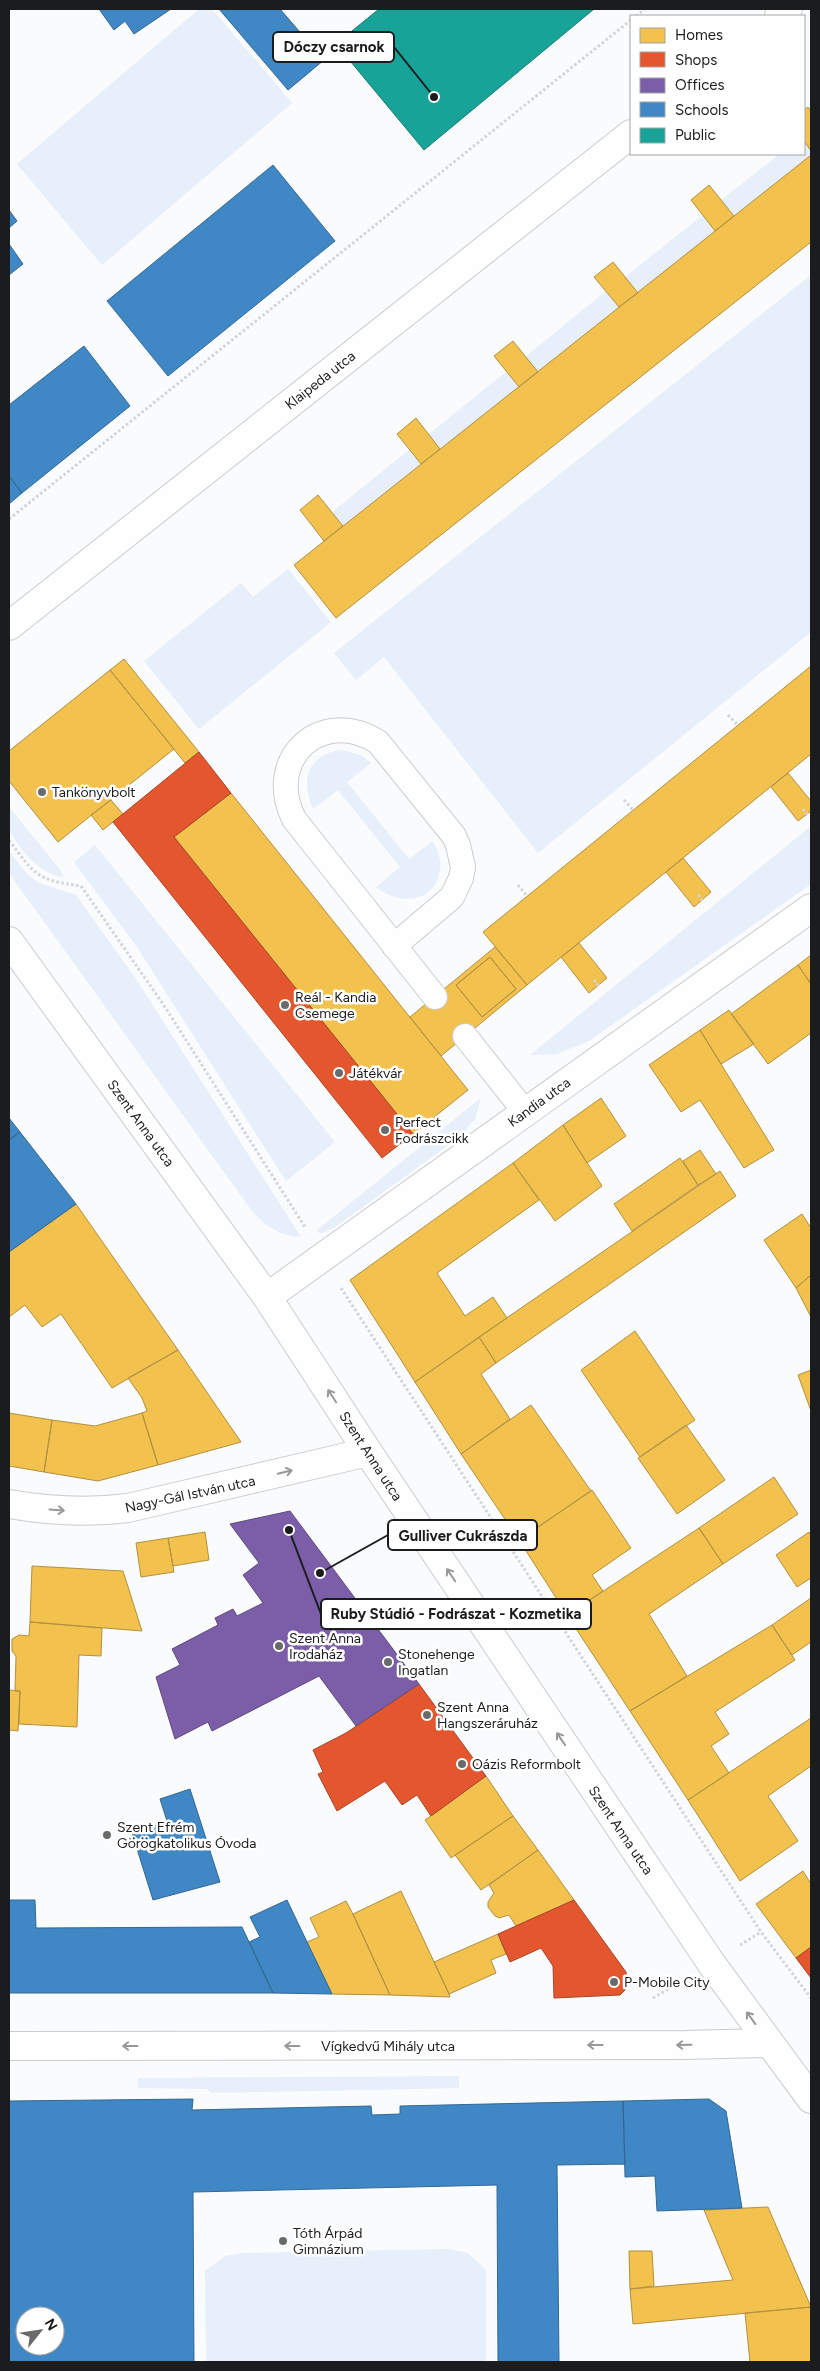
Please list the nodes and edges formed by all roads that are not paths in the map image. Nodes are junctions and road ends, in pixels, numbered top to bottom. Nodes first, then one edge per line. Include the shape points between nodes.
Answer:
1 (630, 135) edge
2 (9, 626) edge
3 (811, 908) edge
4 (9, 941) edge
5 (394, 946) junction
6 (435, 997) dead end
7 (465, 1036) dead end
8 (525, 1112) junction
9 (267, 1297) junction
10 (368, 1452) junction
11 (9, 1504) edge
12 (768, 2043) junction
13 (9, 2046) edge
14 (811, 2099) edge

1 - 2 street, Klaipeda utca
3 - 8 street, Kandia utca
4 - 9 street, Szent Anna utca
5 - 5 lane via 452,898 463,867 458,845 447,826 378,742 348,729 326,732 306,743 295,754 285,776 286,798 294,819
5 - 6 lane
7 - 8 lane
8 - 9 street, Kandia utca
10 -> 9 street, Szent Anna utca
11 -> 10 street, Nagy-Gál István utca via 68,1511 128,1508
12 -> 10 street, Szent Anna utca via 705,1955
12 -> 13 street, Vígkedvű Mihály utca
12 - 14 street, Szent Anna utca

